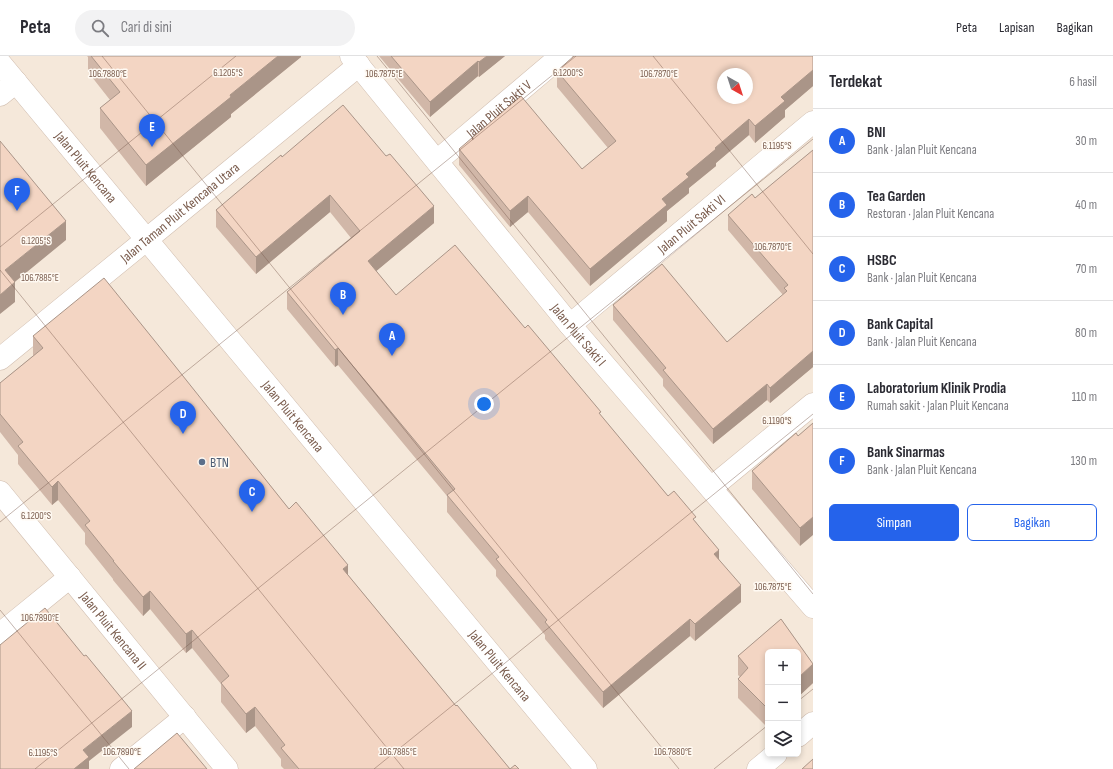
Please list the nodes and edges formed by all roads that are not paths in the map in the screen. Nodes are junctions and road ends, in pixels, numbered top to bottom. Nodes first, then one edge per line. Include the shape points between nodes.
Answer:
1 (561, 56) edge
2 (355, 60) edge
3 (0, 63) edge
4 (8, 88) edge
5 (813, 122) edge
6 (437, 161) junction
7 (146, 240) junction
8 (570, 324) junction
9 (0, 359) edge
10 (813, 404) edge
11 (711, 488) junction
12 (0, 492) edge
13 (70, 577) junction
14 (813, 607) edge
15 (0, 634) edge
16 (185, 717) junction
17 (813, 723) edge
18 (801, 733) edge
19 (772, 757) edge
20 (121, 769) edge
21 (227, 769) edge
22 (586, 769) edge
23 (758, 769) edge

1 - 6 street, Jalan Pluit Sakti V
2 - 6 street, Jalan Pluit Sakti I
2 - 7 street, Jalan Taman Pluit Kencana Utara
3 - 4 street, Jalan Pluit Kencana
4 - 7 street, Jalan Pluit Kencana
5 - 8 street, Jalan Pluit Sakti VI
6 - 8 street, Jalan Pluit Sakti I
7 - 9 street, Jalan Taman Pluit Kencana Utara
7 - 22 street, Jalan Pluit Kencana
8 - 11 street, Jalan Pluit Sakti I
10 - 11 street
11 - 14 street, Jalan Pluit Sakti I
12 - 13 street, Jalan Pluit Kencana II
13 - 15 street
13 - 16 street, Jalan Pluit Kencana II
16 - 20 street
16 - 21 street, Jalan Pluit Kencana II
17 - 18 street
19 - 23 street

